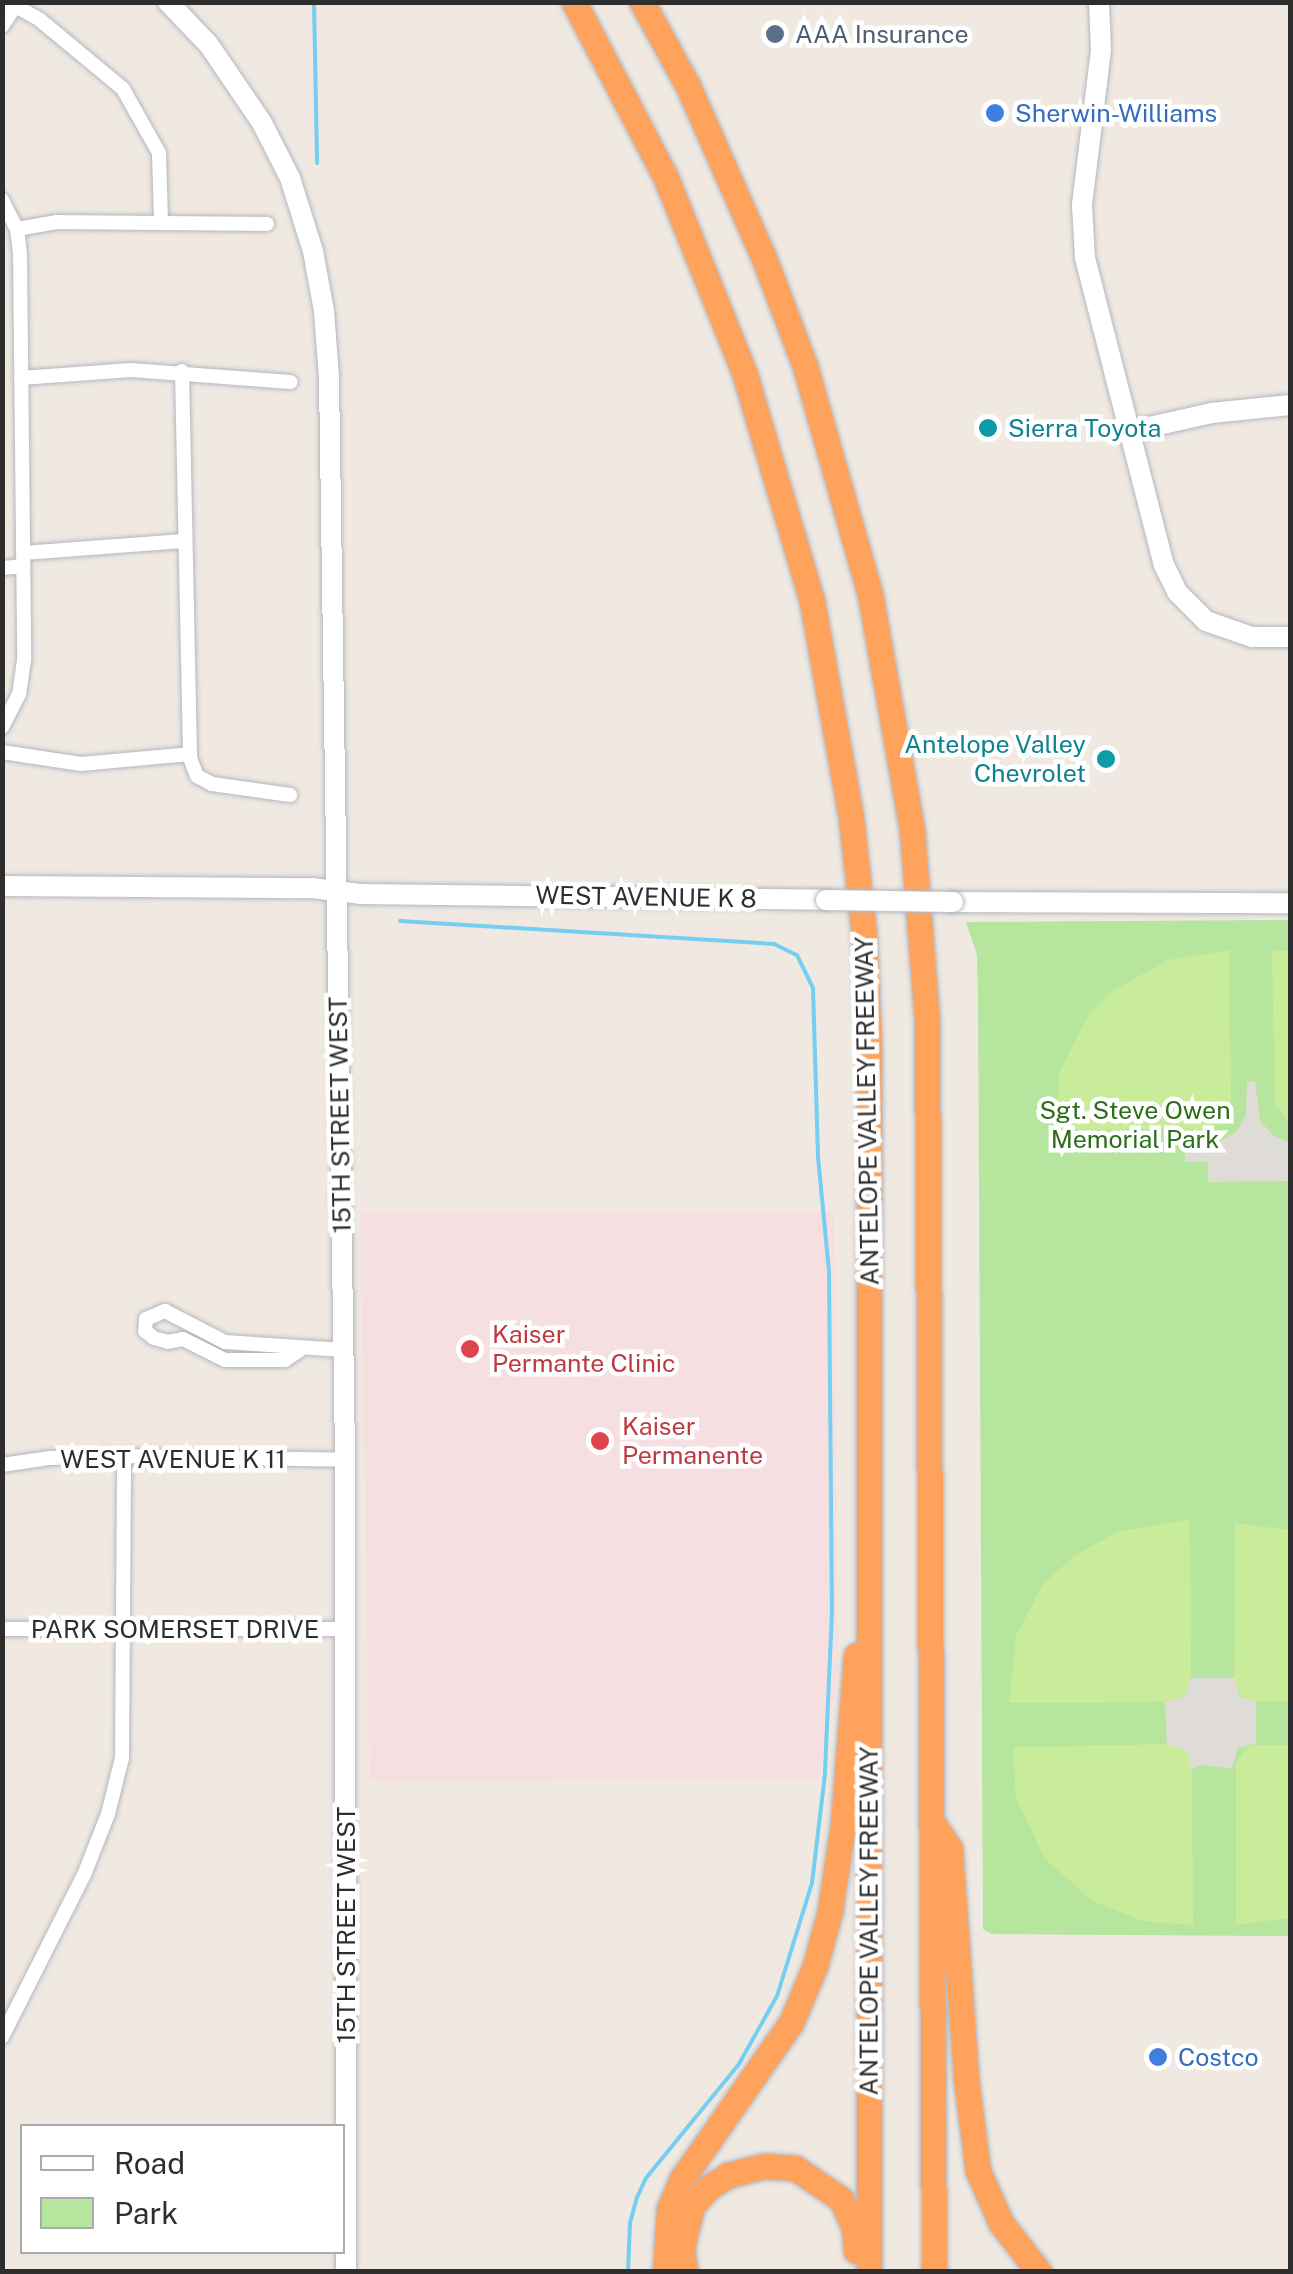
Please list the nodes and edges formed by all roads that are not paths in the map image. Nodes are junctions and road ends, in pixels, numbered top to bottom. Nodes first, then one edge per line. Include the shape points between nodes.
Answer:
1 (168, 2) edge
2 (574, 2) edge
3 (642, 2) edge
4 (659, 2) edge
5 (1099, 2) edge
6 (12, 4) edge
7 (2, 26) edge
8 (688, 86) junction
9 (2, 200) edge
10 (161, 221) junction
11 (267, 224) dead end
12 (18, 229) junction
13 (20, 270) junction
14 (2, 272) edge
15 (182, 371) junction
16 (21, 378) junction
17 (291, 382) dead end
18 (1290, 405) edge
19 (2, 423) edge
20 (22, 427) junction
21 (1127, 432) junction
22 (184, 541) junction
23 (23, 560) junction
24 (2, 568) edge
25 (1290, 637) edge
26 (2, 727) edge
27 (2, 752) edge
28 (190, 754) junction
29 (290, 796) dead end
30 (2, 886) edge
31 (337, 890) junction
32 (1290, 903) edge
33 (188, 1322) junction
34 (183, 1339) junction
35 (300, 1350) junction
36 (343, 1350) junction
37 (124, 1456) junction
38 (345, 1460) junction
39 (2, 1465) edge
40 (872, 1551) junction
41 (2, 1629) edge
42 (124, 1629) junction
43 (346, 1629) junction
44 (932, 1821) junction
45 (2, 2037) edge
46 (346, 2272) edge
47 (665, 2272) edge
48 (685, 2272) edge
49 (858, 2272) edge
50 (870, 2272) edge
51 (937, 2272) edge
52 (1039, 2272) edge

1 - 31 street, 15TH STREET WEST via 262,122 290,178 313,251 329,376
2 - 40 highway, ANTELOPE VALLEY FREEWAY via 666,178 745,375 812,601 833,704 864,952
3 - 8 highway
4 - 8 highway
5 - 21 street via 1101,50 1082,205 1084,258
6 - 7 street
6 - 10 street via 123,88 159,153
8 - 44 highway via 764,258 842,483 897,725 912,830 927,1021
9 - 12 street
10 - 11 street
10 - 12 street
12 - 13 street
13 - 14 street
13 - 16 street
15 - 16 street
15 - 17 street
15 - 22 street
16 - 20 street
18 - 21 street
19 - 20 street
20 - 23 street
21 - 25 street via 1164,565 1184,602 1220,628
22 - 23 street
22 - 28 street
23 - 24 street
23 - 26 street via 24,660 19,694
27 - 28 street via 81,764
28 - 29 street via 197,776 212,784
30 - 31 street, WEST AVENUE K 8
31 - 32 street, WEST AVENUE K 8, bridge
31 - 36 street, 15TH STREET WEST
33 - 34 street
33 - 34 street via 165,1311 146,1325 168,1342
33 - 35 street via 224,1342 286,1343
34 - 35 street via 224,1360 286,1360
35 - 36 street
36 - 38 street, 15TH STREET WEST
37 - 38 street, WEST AVENUE K 11
37 - 39 street, WEST AVENUE K 11
37 - 42 street
38 - 43 street, 15TH STREET WEST
40 - 47 highway via 860,1605 843,1824 815,1966 791,2023 682,2179 669,2209
40 - 50 highway, ANTELOPE VALLEY FREEWAY
41 - 42 street, PARK SOMERSET DRIVE
42 - 43 street, PARK SOMERSET DRIVE
42 - 45 street via 122,1758 108,1814
43 - 46 street, 15TH STREET WEST
44 - 51 highway
44 - 52 highway via 950,1848 978,2171 1001,2223
48 - 49 highway via 683,2235 692,2206 728,2175 765,2166 795,2168 841,2199 854,2228

